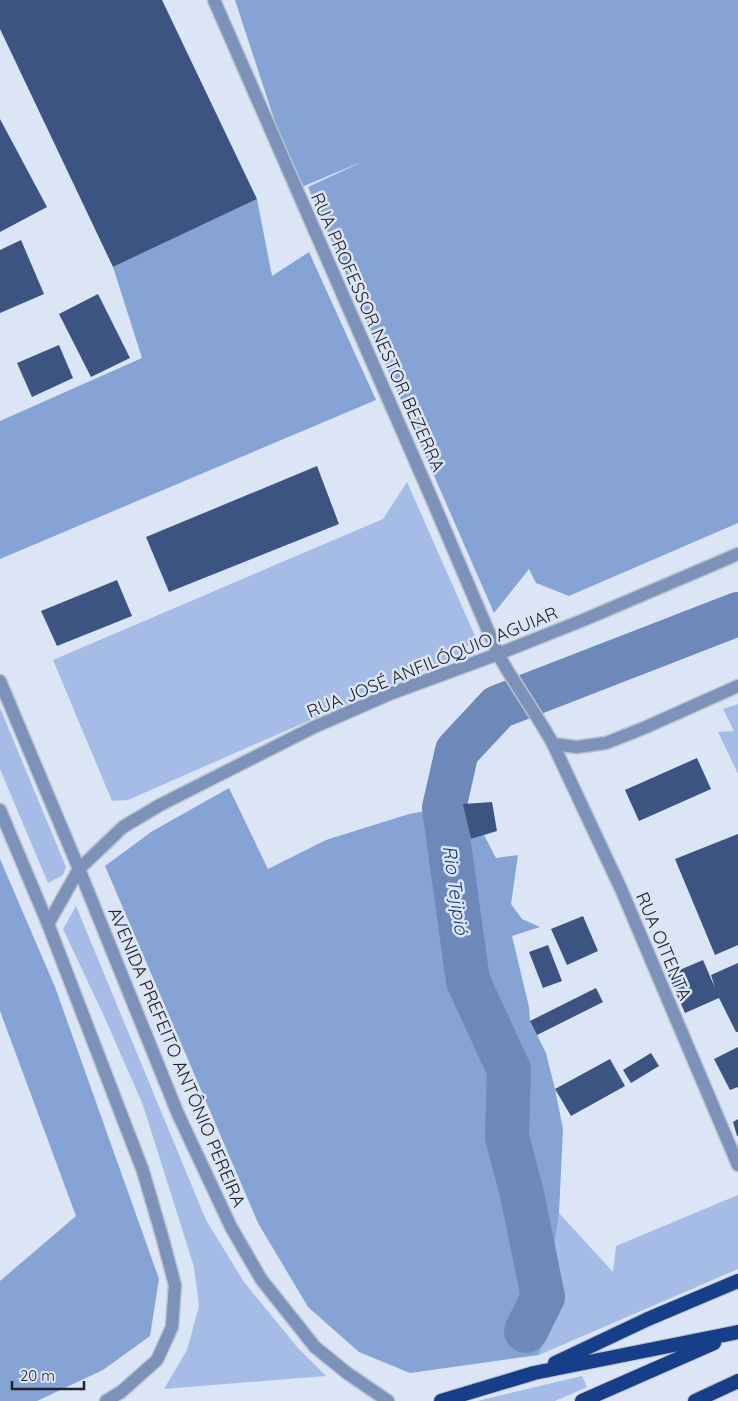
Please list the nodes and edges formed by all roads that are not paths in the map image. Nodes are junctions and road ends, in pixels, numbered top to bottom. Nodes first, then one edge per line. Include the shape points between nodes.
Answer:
1 (214, 0) edge
2 (738, 554) edge
3 (498, 654) junction
4 (0, 681) edge
5 (738, 686) edge
6 (534, 712) joint
7 (553, 744) junction
8 (0, 810) edge
9 (79, 869) junction
10 (48, 924) junction
11 (738, 1165) edge
12 (738, 1281) edge
13 (738, 1332) edge
14 (534, 1373) junction
15 (738, 1381) edge
16 (106, 1401) edge
17 (388, 1401) edge
18 (441, 1401) edge
19 (582, 1401) edge
20 (694, 1401) edge

1 - 3 street, RUA PROFESSOR NESTOR BEZERRA
2 - 3 street, RUA JOSÉ ANFILÓQUIO AGUIAR
3 - 6 street, RUA PROFESSOR NESTOR BEZERRA
3 - 9 street, RUA JOSÉ ANFILÓQUIO AGUIAR via 392,693 312,728 194,787 123,827
4 - 9 street, AVENIDA PREFEITO ANTÔNIO PEREIRA
5 - 7 street via 606,743 577,747
6 - 7 street, RUA OITENTA
7 - 11 street, RUA OITENTA via 621,889
8 - 10 street
9 - 10 street, RUA JOSÉ ANFILÓQUIO AGUIAR
9 - 17 street, AVENIDA PREFEITO ANTÔNIO PEREIRA via 178,1114 231,1227 260,1279 315,1347
10 - 16 street via 143,1171 175,1286 172,1327 157,1360
12 - 14 highway
13 - 14 highway
13 - 19 highway
14 - 18 highway
15 - 20 highway

